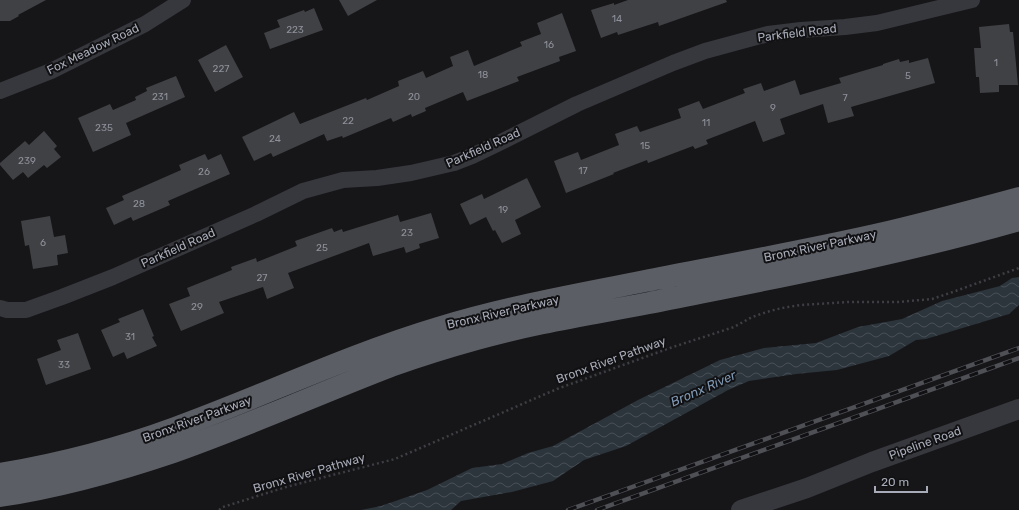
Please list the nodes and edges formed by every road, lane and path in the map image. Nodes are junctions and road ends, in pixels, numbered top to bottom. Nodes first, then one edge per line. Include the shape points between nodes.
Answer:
1 (183, 0) edge
2 (972, 0) edge
3 (0, 91) edge
4 (1019, 183) edge
5 (1019, 198) edge
6 (1019, 220) edge
7 (748, 260) junction
8 (1019, 268) edge
9 (0, 308) edge
10 (1019, 409) edge
11 (0, 474) edge
12 (0, 496) edge
13 (219, 510) edge
14 (741, 510) edge

1 - 3 street, Fox Meadow Road via 145,24 52,71
2 - 9 street, Parkfield Road via 877,23 768,34 706,51 577,104 454,163 411,173 343,180 303,191 134,268 62,297 26,310
4 - 7 highway
5 - 7 highway, Bronx River Parkway via 875,235
6 - 12 highway, Bronx River Parkway via 878,256 478,339 391,366 173,452 96,475
7 - 11 highway, Bronx River Parkway via 502,311 438,328 379,348 142,440 50,465
8 - 13 path, Bronx River Pathway via 932,299 801,305 770,311 734,327 557,389 395,458 286,487
10 - 14 street, Pipeline Road

